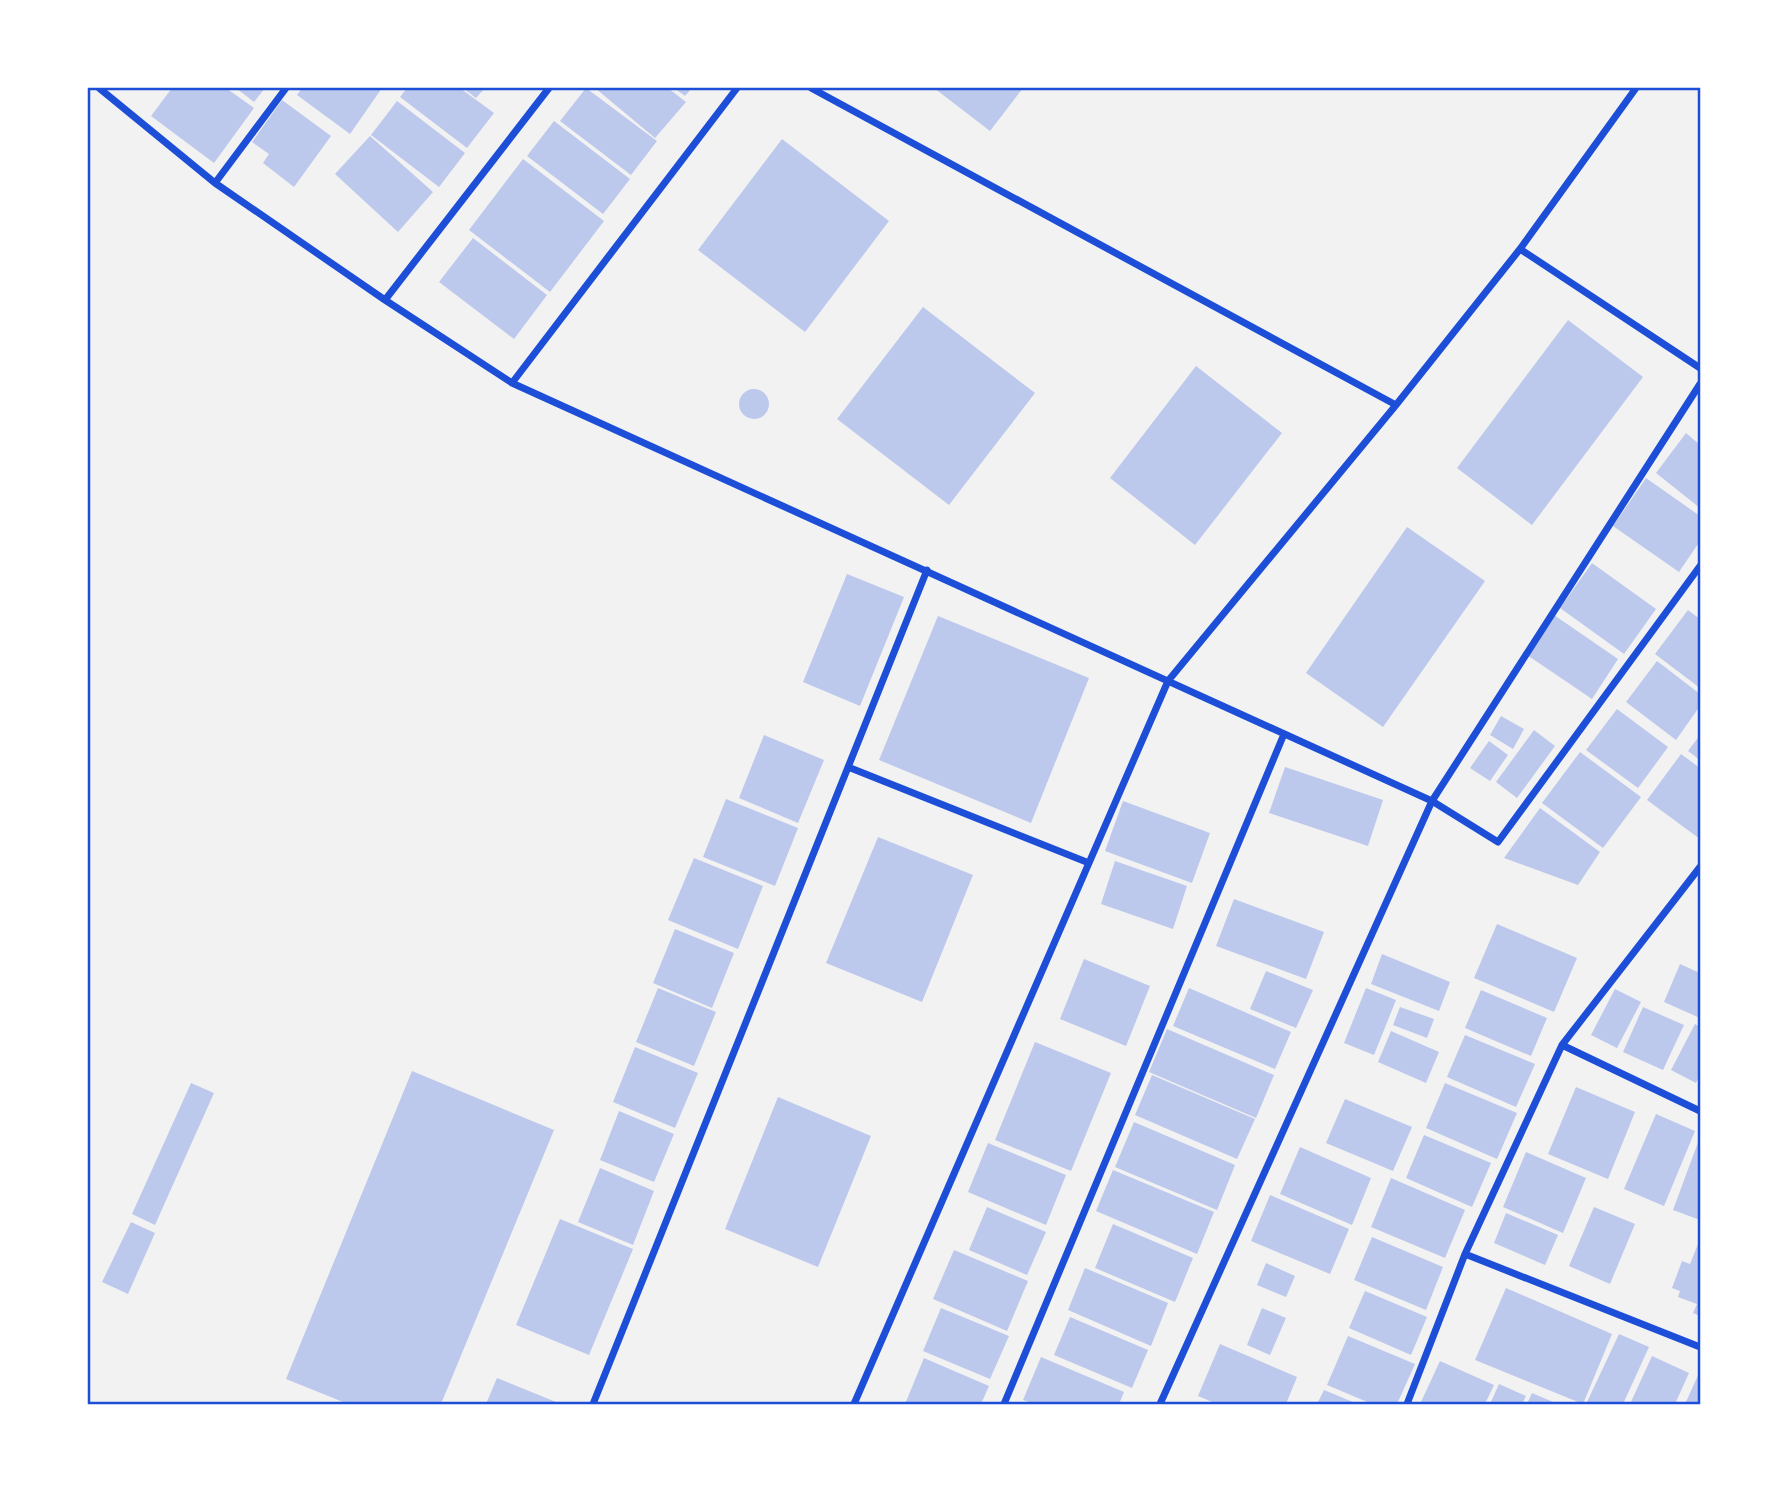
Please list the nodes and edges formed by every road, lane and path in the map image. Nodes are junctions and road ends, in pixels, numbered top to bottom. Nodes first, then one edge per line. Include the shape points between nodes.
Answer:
1 (99, 88) edge
2 (286, 88) edge
3 (549, 88) edge
4 (737, 88) edge
5 (811, 88) edge
6 (1636, 88) edge
7 (215, 183) junction
8 (1520, 249) junction
9 (385, 300) junction
10 (1700, 368) edge
11 (512, 383) junction
12 (1700, 384) edge
13 (1396, 405) junction
14 (1700, 566) edge
15 (927, 570) junction
16 (1168, 681) junction
17 (1284, 734) junction
18 (848, 767) junction
19 (1432, 801) junction
20 (1090, 863) junction
21 (1700, 867) edge
22 (1562, 1045) junction
23 (1700, 1111) edge
24 (1465, 1254) junction
25 (1700, 1347) edge
26 (593, 1405) edge
27 (854, 1405) edge
28 (1004, 1405) edge
29 (1160, 1405) edge
30 (1407, 1405) edge

1 - 7 street
2 - 7 street
3 - 9 street
4 - 11 street
5 - 13 street
6 - 8 street
7 - 9 street
8 - 10 street
8 - 13 street
9 - 11 street
11 - 15 street
12 - 19 street
13 - 16 street
14 - 19 street via 1498,842
15 - 16 street
15 - 18 street
16 - 17 street
16 - 20 street
17 - 19 street
17 - 28 street
18 - 20 street
18 - 26 street
19 - 29 street
20 - 27 street
21 - 22 street
22 - 23 street
22 - 24 street
24 - 25 street
24 - 30 street

